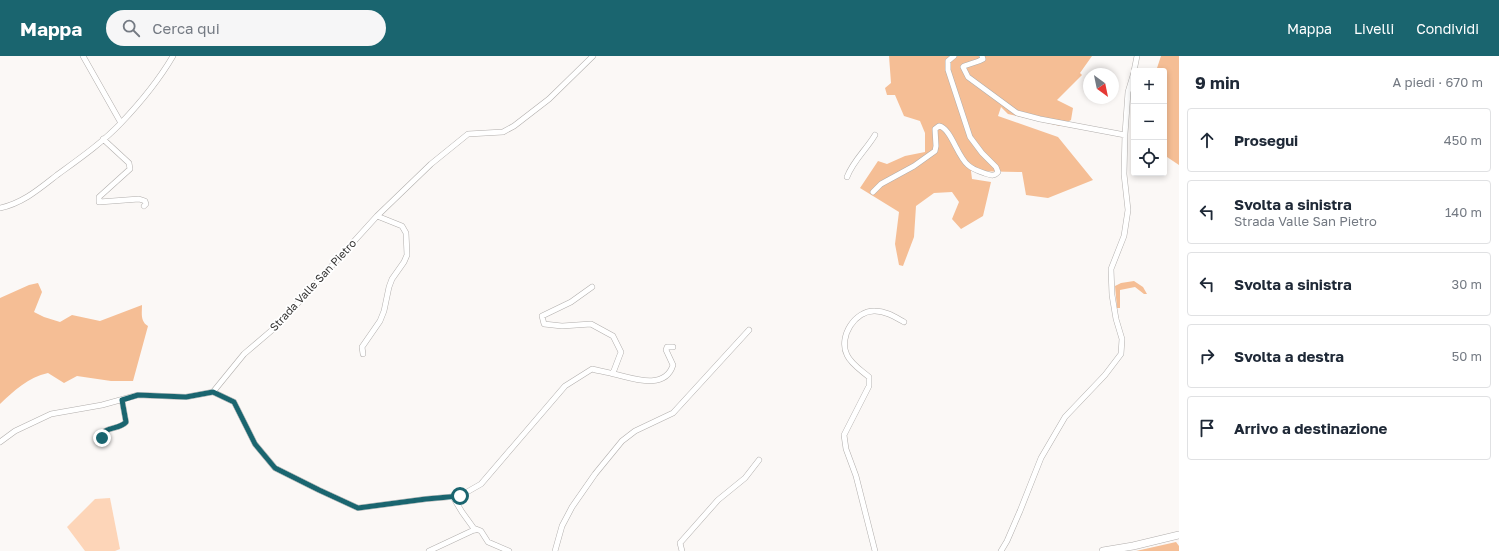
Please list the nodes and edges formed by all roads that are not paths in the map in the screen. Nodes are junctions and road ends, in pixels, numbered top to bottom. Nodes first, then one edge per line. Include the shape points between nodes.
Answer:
1 (83, 56) edge
2 (173, 56) edge
3 (593, 56) edge
4 (954, 56) edge
5 (982, 56) edge
6 (1137, 56) edge
7 (1135, 68) edge
8 (1131, 82) edge
9 (121, 123) junction
10 (875, 135) dead end
11 (1125, 135) junction
12 (103, 139) junction
13 (847, 176) dead end
14 (873, 192) dead end
15 (144, 206) dead end
16 (0, 208) edge
17 (377, 216) junction
18 (592, 287) dead end
19 (904, 322) dead end
20 (749, 330) dead end
21 (673, 347) dead end
22 (363, 354) dead end
23 (613, 373) junction
24 (213, 392) junction
25 (122, 400) junction
26 (106, 438) dead end
27 (0, 442) edge
28 (759, 460) dead end
29 (453, 497) junction
30 (475, 530) junction
31 (1179, 535) edge
32 (430, 551) edge
33 (509, 551) edge
34 (555, 551) edge
35 (682, 551) edge
36 (875, 551) edge
37 (1001, 551) edge
38 (1103, 551) edge

1 - 9 street
2 - 9 street via 162,74
3 - 17 street, Strada Valle San Pietro via 549,99 514,126 503,132 468,134 431,164
4 - 14 street via 948,61 948,70 966,127 978,149 998,172 992,176 974,170 961,157 946,129 940,126 935,129 935,151
5 - 11 street via 981,61 964,66 964,71 972,80 1017,113
6 - 7 street
8 - 11 street
9 - 12 street
10 - 13 street via 854,162
11 - 37 street via 1124,174 1128,210 1124,236 1111,269 1112,295 1122,339 1121,354 1065,417 1041,458
12 - 15 street via 129,163 130,169 99,198 99,202 139,199 145,201
12 - 16 street via 32,193 14,205
17 - 22 street via 402,226 406,233 407,255 389,287 380,321 362,347
17 - 24 street, Strada Valle San Pietro via 278,325 244,354
18 - 23 street via 571,302 542,316 544,324 591,324 613,336 621,352
19 - 36 street via 886,312 875,310 863,313 854,321 844,340 847,356 869,377 869,386 844,435
20 - 34 street via 673,413 635,431 622,441 572,507 562,526
21 - 23 street via 667,347 666,350 673,365 669,373 658,380 641,381
23 - 29 street via 592,369 565,386 481,484 460,496
24 - 25 street via 186,397 138,395
24 - 29 street via 234,402 255,444 275,468 358,508
25 - 26 street via 126,422 105,430 100,437
25 - 27 street via 51,414 15,431
28 - 35 street via 746,478 718,500 680,543
29 - 30 street
30 - 32 street
30 - 33 street via 481,531 488,542
31 - 38 street

